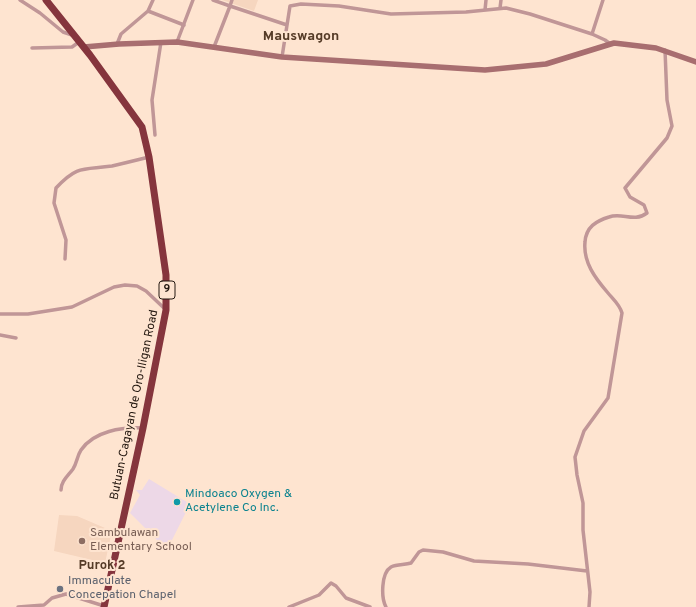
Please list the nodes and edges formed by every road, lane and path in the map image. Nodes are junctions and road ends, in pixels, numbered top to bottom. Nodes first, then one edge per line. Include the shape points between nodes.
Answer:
1 (20, 0) edge
2 (46, 0) edge
3 (153, 0) edge
4 (193, 0) edge
5 (213, 0) edge
6 (232, 0) edge
7 (291, 0) edge
8 (486, 0) edge
9 (501, 0) edge
10 (603, 0) edge
11 (230, 6) junction
12 (290, 6) junction
13 (500, 8) junction
14 (485, 10) junction
15 (148, 11) junction
16 (184, 25) junction
17 (287, 25) junction
18 (592, 34) junction
19 (74, 35) junction
20 (161, 42) junction
21 (177, 42) junction
22 (609, 43) junction
23 (117, 44) junction
24 (82, 45) junction
25 (214, 47) junction
26 (32, 48) dead end
27 (665, 50) junction
28 (282, 57) junction
29 (696, 62) edge
30 (154, 136) dead end
31 (149, 157) junction
32 (65, 259) dead end
33 (166, 310) junction
34 (0, 314) edge
35 (0, 335) edge
36 (16, 338) dead end
37 (143, 428) junction
38 (61, 490) dead end
39 (587, 571) junction
40 (104, 606) edge
41 (18, 607) edge
42 (289, 607) edge
43 (370, 607) edge
44 (386, 607) edge
45 (589, 607) edge

1 - 19 street via 63,32
2 - 19 highway, Butuan-Cagayan de Oro-Iligan Road / 9
3 - 15 street
4 - 16 street
5 - 11 street
6 - 11 street
7 - 12 street
8 - 14 street
9 - 13 street
10 - 18 street
11 - 17 street
11 - 25 street
12 - 14 street via 339,6 391,14
12 - 17 street
13 - 14 street
13 - 18 street via 530,14
15 - 16 street
15 - 23 street via 121,34
16 - 21 street
17 - 28 street
18 - 22 street
19 - 24 highway, Butuan-Cagayan de Oro-Iligan Road / 9
20 - 21 street
20 - 23 street
20 - 30 street via 152,100
21 - 25 street
22 - 27 street via 646,45
22 - 28 street via 546,64 493,69
23 - 24 street
24 - 26 street
24 - 31 highway, Butuan-Cagayan de Oro-Iligan Road / 9 via 139,122
25 - 28 street
27 - 29 street
27 - 39 street via 667,100 672,130 625,188 630,197 644,205 647,213 638,218 609,217 592,225 586,236 585,248 589,266 622,312 608,398 584,431 576,452 577,475 583,504
31 - 32 street via 111,166 85,167 56,188 54,204 66,240
31 - 33 highway, Butuan-Cagayan de Oro-Iligan Road / 9 via 166,275
33 - 34 street via 146,291 137,286 126,285 114,287 72,307 37,313
33 - 37 highway, Butuan-Cagayan de Oro-Iligan Road / 9
35 - 36 street
37 - 38 street via 118,429 86,443 80,450 75,467 63,482
37 - 40 highway, Butuan-Cagayan de Oro-Iligan Road / 9
39 - 44 street via 474,561 443,552 423,550 411,563 392,566 388,571 383,590
39 - 45 street
40 - 41 street via 66,594 52,598 44,606
42 - 43 street via 320,595 332,583 346,598

